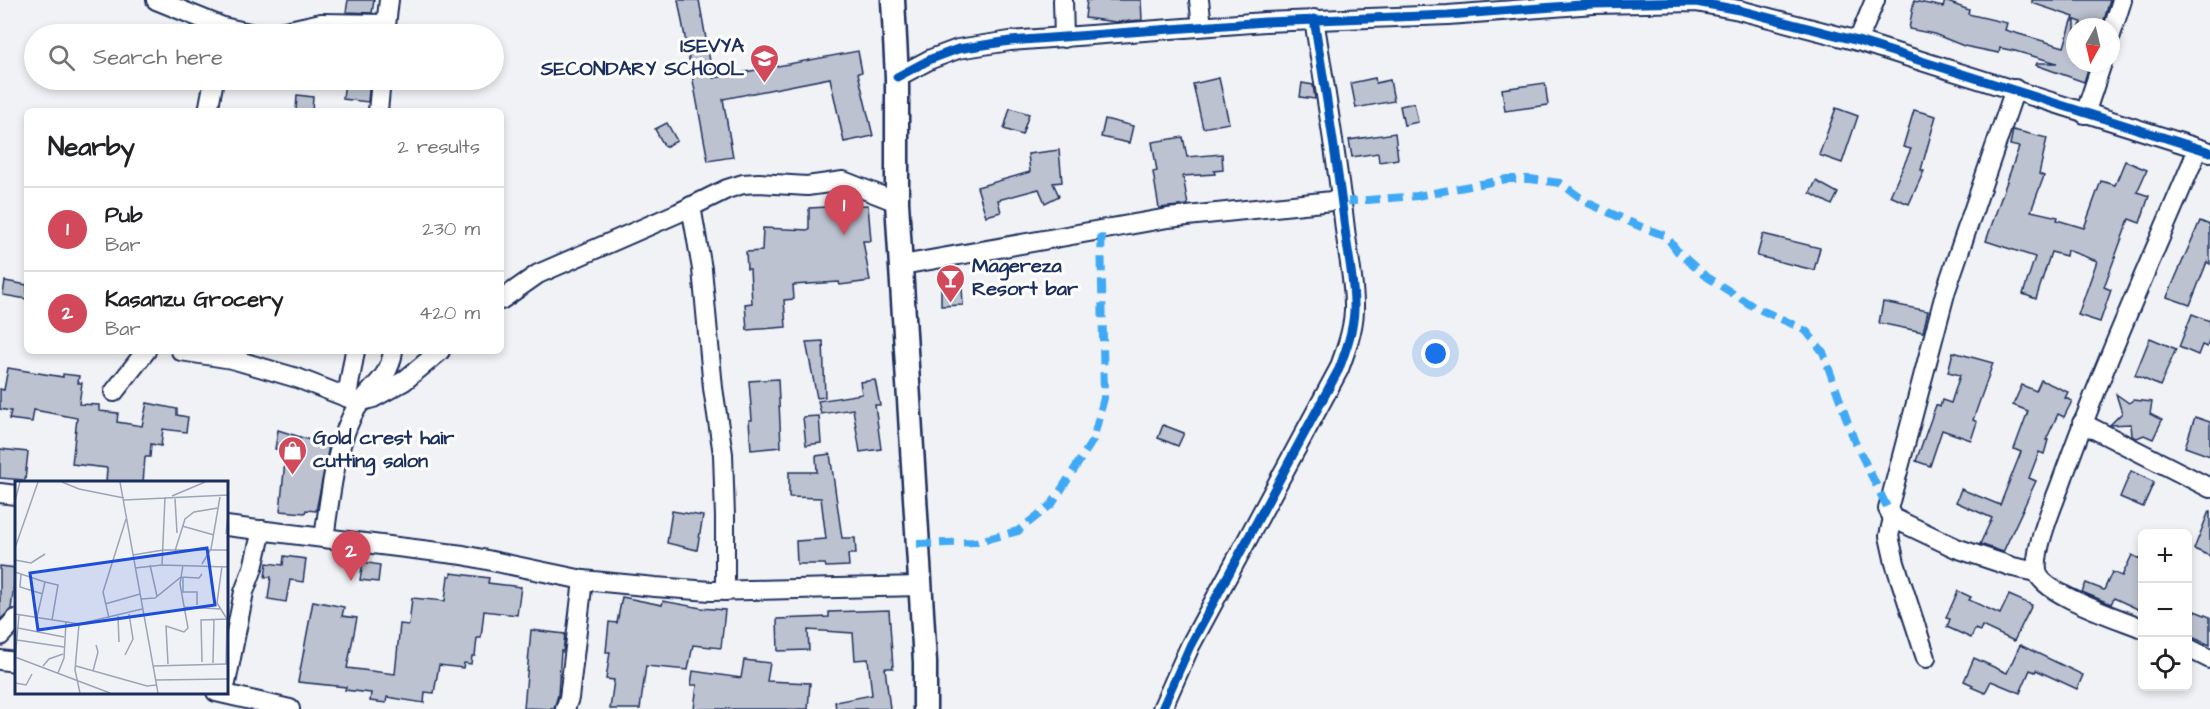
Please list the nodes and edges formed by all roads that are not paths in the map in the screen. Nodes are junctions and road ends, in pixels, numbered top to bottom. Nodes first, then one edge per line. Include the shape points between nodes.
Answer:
1 (156, 0) edge
2 (389, 0) edge
3 (893, 0) edge
4 (1063, 0) edge
5 (1199, 0) edge
6 (1875, 0) edge
7 (2122, 0) edge
8 (1696, 1) edge
9 (2116, 18) edge
10 (1314, 19) junction
11 (207, 24) edge
12 (316, 24) edge
13 (332, 24) edge
14 (386, 24) edge
15 (1202, 26) junction
16 (1064, 38) junction
17 (1858, 41) junction
18 (2099, 72) edge
19 (897, 77) junction
20 (2015, 89) junction
21 (212, 90) edge
22 (380, 90) edge
23 (209, 108) edge
24 (378, 108) edge
25 (2085, 114) junction
26 (2204, 151) edge
27 (1342, 200) junction
28 (897, 201) junction
29 (691, 206) junction
30 (902, 265) junction
31 (504, 298) edge
32 (144, 354) edge
33 (200, 354) edge
34 (355, 354) edge
35 (392, 354) edge
36 (436, 354) edge
37 (114, 392) dead end
38 (353, 399) junction
39 (2082, 423) junction
40 (2210, 488) edge
41 (0, 493) edge
42 (15, 495) edge
43 (1893, 518) junction
44 (228, 526) edge
45 (262, 530) junction
46 (324, 538) junction
47 (2037, 572) junction
48 (583, 580) junction
49 (920, 586) junction
50 (725, 591) junction
51 (15, 620) edge
52 (2138, 626) edge
53 (0, 636) edge
54 (2192, 650) edge
55 (1926, 658) dead end
56 (2210, 659) edge
57 (0, 660) edge
58 (15, 662) edge
59 (228, 667) edge
60 (228, 692) edge
61 (290, 709) edge
62 (566, 709) edge
63 (925, 709) edge
64 (1162, 709) edge

1 - 11 street
2 - 14 street
3 - 19 street
4 - 16 street
5 - 15 street
6 - 17 street
7 - 9 street
8 - 10 street
8 - 17 street
10 - 15 street
10 - 27 street
12 - 13 street
15 - 16 street
16 - 19 street via 958,49
17 - 20 street
18 - 25 street
19 - 28 street
20 - 25 street
20 - 43 street via 1946,290 1889,503
21 - 23 street
22 - 24 street
25 - 26 street
26 - 39 street
27 - 30 street via 1168,218
27 - 64 street via 1354,310 1346,350 1190,646
28 - 29 street via 843,181 807,186 759,183 727,189
28 - 30 street
29 - 31 street via 538,274
29 - 50 street via 723,454
30 - 49 street
32 - 37 street
33 - 38 street via 297,378
34 - 38 street
35 - 38 street via 385,376 372,392
36 - 38 street via 404,381 373,398
38 - 46 street via 336,464
39 - 40 street
39 - 47 street via 2040,545
41 - 42 street
43 - 47 street via 1956,548
43 - 55 street via 1889,537 1895,563
44 - 45 street
45 - 46 street
45 - 59 street
46 - 48 street via 463,555
47 - 52 street via 2044,584 2057,593
48 - 50 street
48 - 62 street
49 - 50 street
49 - 63 street
51 - 53 street
54 - 56 street
57 - 58 street
60 - 61 street

